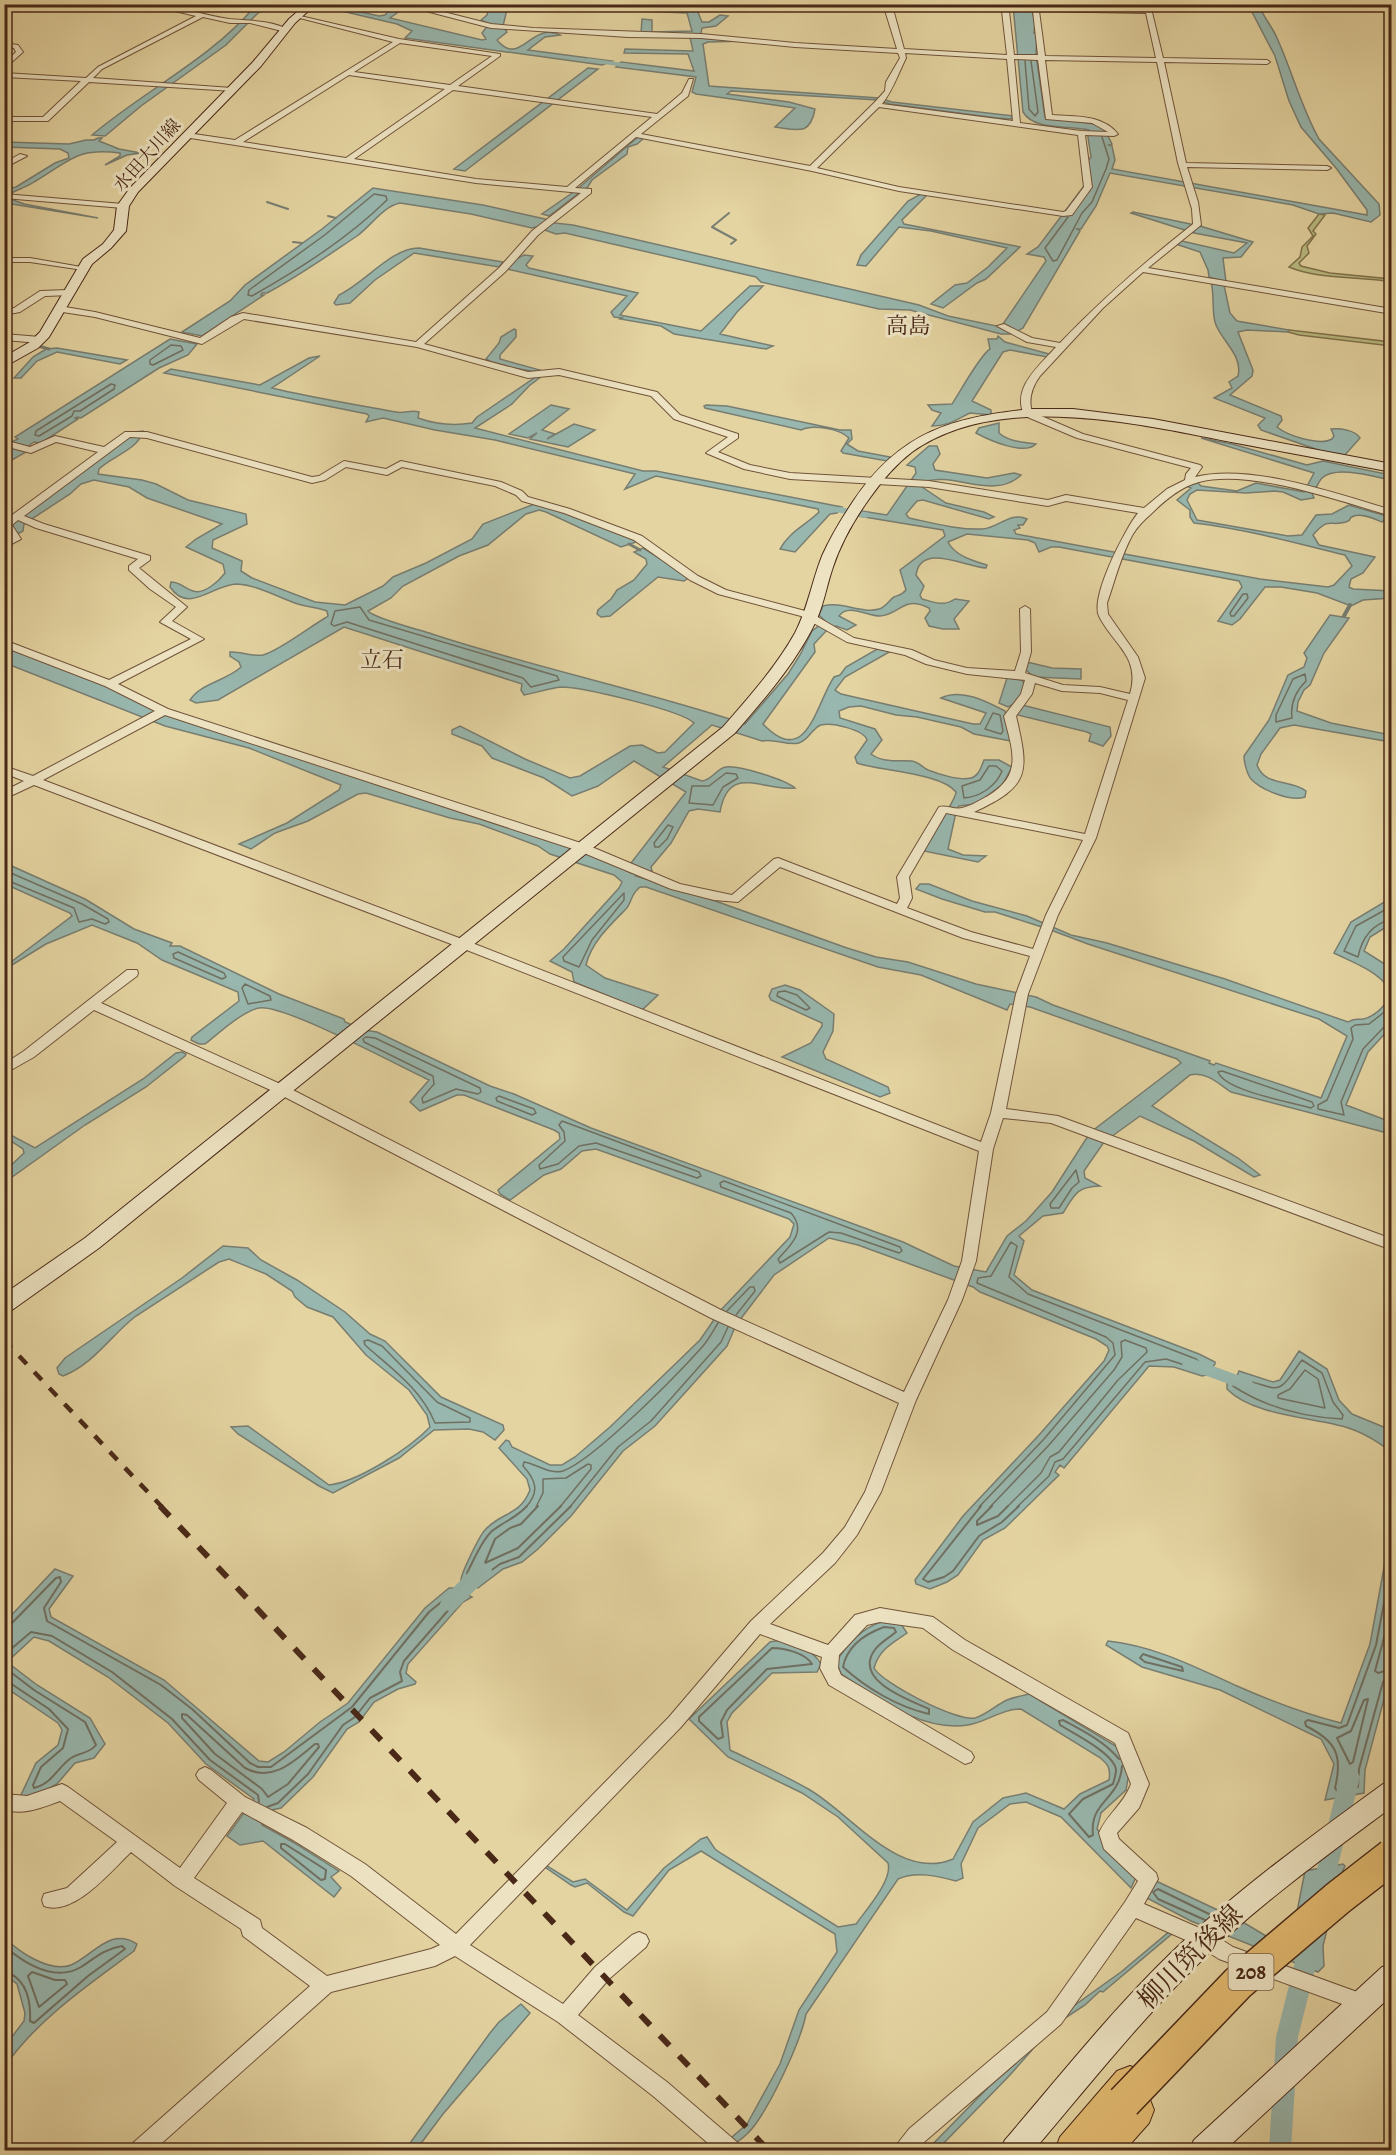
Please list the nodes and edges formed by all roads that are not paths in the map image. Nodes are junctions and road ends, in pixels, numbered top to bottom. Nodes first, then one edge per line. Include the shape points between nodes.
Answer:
1 (148, 4) edge
2 (312, 4) edge
3 (402, 4) edge
4 (888, 6) edge
5 (1006, 8) edge
6 (1035, 8) edge
7 (1148, 8) edge
8 (203, 15) junction
9 (298, 16) junction
10 (286, 30) junction
11 (399, 41) junction
12 (4, 45) edge
13 (900, 51) junction
14 (1013, 57) junction
15 (1040, 57) junction
16 (1159, 60) junction
17 (1267, 62) dead end
18 (4, 67) edge
19 (346, 73) junction
20 (4, 75) edge
21 (89, 80) junction
22 (691, 80) dead end
23 (452, 87) junction
24 (232, 90) junction
25 (879, 102) junction
26 (658, 116) junction
27 (4, 119) edge
28 (1017, 124) junction
29 (1081, 133) junction
30 (187, 135) junction
31 (635, 135) junction
32 (238, 142) junction
33 (23, 156) dead end
34 (347, 161) junction
35 (1183, 165) junction
36 (4, 166) edge
37 (1327, 168) dead end
38 (812, 169) junction
39 (570, 188) junction
40 (4, 196) edge
41 (123, 206) junction
42 (4, 260) edge
43 (83, 268) junction
44 (1141, 269) junction
45 (68, 293) junction
46 (59, 309) junction
47 (1392, 312) edge
48 (4, 313) edge
49 (1001, 326) dead end
50 (4, 337) edge
51 (40, 340) junction
52 (418, 345) junction
53 (1063, 346) junction
54 (4, 363) edge
55 (1028, 414) junction
56 (4, 443) edge
57 (104, 450) junction
58 (1392, 468) edge
59 (875, 482) junction
60 (1190, 482) junction
61 (1147, 512) junction
62 (1392, 513) edge
63 (17, 516) junction
64 (4, 545) edge
65 (1025, 609) dead end
66 (810, 616) junction
67 (4, 643) edge
68 (1019, 675) junction
69 (1031, 679) junction
70 (109, 684) junction
71 (1134, 698) junction
72 (164, 711) junction
73 (4, 769) edge
74 (35, 781) junction
75 (4, 796) edge
76 (963, 812) junction
77 (1090, 838) junction
78 (583, 848) junction
79 (900, 910) junction
80 (463, 944) junction
81 (1036, 954) junction
82 (132, 973) dead end
83 (92, 1004) junction
84 (4, 1070) edge
85 (282, 1090) junction
86 (998, 1113) junction
87 (986, 1149) junction
88 (1392, 1245) edge
89 (4, 1305) edge
90 (908, 1400) junction
91 (757, 1626) junction
92 (831, 1653) junction
93 (965, 1757) dead end
94 (205, 1774) dead end
95 (1392, 1792) edge
96 (4, 1802) edge
97 (239, 1802) junction
98 (130, 1841) junction
99 (1392, 1856) edge
100 (1392, 1871) edge
101 (182, 1880) junction
102 (51, 1900) dead end
103 (1132, 1908) junction
104 (1204, 1939) junction
105 (639, 1941) dead end
106 (457, 1946) junction
107 (1392, 1976) edge
108 (1238, 1983) junction
109 (325, 1985) junction
110 (1364, 2003) junction
111 (565, 2016) junction
112 (1135, 2110) junction
113 (140, 2151) edge
114 (731, 2151) edge
115 (905, 2151) edge
116 (1015, 2151) edge
117 (1074, 2151) edge
118 (1084, 2151) edge
119 (1101, 2151) edge
120 (1109, 2151) edge
121 (1204, 2151) edge

1 - 8 street
2 - 9 street, 水田大川線
3 - 13 street via 491,26
4 - 5 street
4 - 13 street
5 - 6 street
5 - 14 street
6 - 7 street
6 - 15 street
7 - 16 street
8 - 10 street
8 - 21 street via 100,68
9 - 10 street, 水田大川線
9 - 11 street
10 - 24 street, 水田大川線
11 - 19 street
11 - 23 street via 498,55
12 - 18 street via 16,46 20,52
13 - 14 street
13 - 25 street via 902,63
14 - 15 street
14 - 28 street
15 - 16 street
15 - 29 street via 1049,117 1089,120 1108,126 1114,134
16 - 17 street
16 - 35 street
19 - 23 street
19 - 32 street
20 - 21 street
21 - 24 street
21 - 27 street via 45,119
22 - 26 street via 685,94
23 - 26 street
23 - 34 street
24 - 30 street, 水田大川線
25 - 28 street
25 - 38 street
26 - 31 street
28 - 29 street
29 - 38 street via 1088,187 1067,213 899,189
30 - 32 street
30 - 41 street, 水田大川線 via 146,176
31 - 38 street
31 - 39 street
32 - 34 street
33 - 36 street
34 - 39 street via 469,180
35 - 37 street
35 - 44 street via 1198,209 1197,225
39 - 52 street via 588,191 535,232 502,270
40 - 41 street
41 - 43 street, 水田大川線 via 120,231
42 - 43 street
43 - 45 street, 水田大川線
44 - 47 street
44 - 53 street
45 - 46 street, 水田大川線
45 - 48 street via 43,293 17,310
46 - 51 street, 水田大川線
46 - 52 street via 202,341 243,316
49 - 53 street via 1030,340
50 - 51 street
51 - 54 street, 水田大川線
52 - 59 street via 528,375 559,372 654,394 677,417 735,436 711,453 747,467 790,476
53 - 55 street via 1029,384 1025,408
55 - 58 street via 1119,417
55 - 59 street via 983,420 939,432 903,452
55 - 60 street via 1080,436 1197,467
56 - 57 street via 31,450 56,439
57 - 63 street
57 - 66 street via 128,434 140,433 312,480 344,464 387,472 401,465 498,484 525,499 638,538 694,578 722,592
59 - 61 street via 908,482 1048,503 1066,498
59 - 66 street via 848,520 826,563
60 - 61 street via 1159,498
60 - 62 street via 1203,478 1244,478 1342,496
61 - 71 street via 1128,533 1102,603 1103,614 1133,657 1140,678
63 - 64 street via 7,524 16,539
63 - 70 street via 146,558 134,568 183,607 165,622 199,639
65 - 68 street via 1026,652
66 - 68 street via 851,640 908,652 967,671
66 - 78 street via 767,687 729,730
67 - 70 street
68 - 69 street
69 - 71 street via 1062,688 1100,690
69 - 76 street via 1026,694 1010,716 1019,763 1014,775 999,794
70 - 72 street
71 - 77 street
72 - 74 street
72 - 78 street
73 - 74 street
74 - 75 street
74 - 80 street
76 - 77 street
76 - 79 street via 943,809 903,877 906,898
77 - 81 street
78 - 79 street via 642,875 734,899 778,862
78 - 80 street
79 - 81 street via 967,935
80 - 85 street
80 - 87 street
81 - 86 street via 1022,994
82 - 83 street
83 - 84 street
83 - 85 street
85 - 89 street via 92,1243
85 - 90 street via 716,1314
86 - 87 street
86 - 88 street via 1053,1119
87 - 90 street via 969,1261
90 - 91 street via 873,1492 851,1531 829,1558
91 - 92 street
91 - 106 street via 675,1722
92 - 93 street via 829,1668 835,1680
92 - 103 street via 861,1620 880,1615 927,1622 1122,1738 1140,1784 1133,1803 1108,1833 1112,1843 1149,1879
94 - 97 street
95 - 104 street, 柳川筑後線 via 1259,1891
96 - 98 street via 18,1806 62,1792
97 - 101 street
97 - 106 street via 358,1870
98 - 101 street
98 - 102 street via 72,1895
99 - 108 highway, 208, bridge
100 - 112 highway, 208 via 1248,1991
101 - 109 street via 253,1926 250,1930
103 - 104 street
103 - 115 street via 1054,2018 916,2136
104 - 110 street via 1226,1953
104 - 116 street, 柳川筑後線
105 - 111 street via 602,1973
106 - 109 street via 435,1957
106 - 111 street
107 - 110 street
108 - 117 highway, bridge via 1138,2075
108 - 118 highway, 208, bridge via 1124,2102
109 - 113 street
110 - 121 street
111 - 114 street via 660,2089
112 - 119 highway, 208
112 - 120 highway

